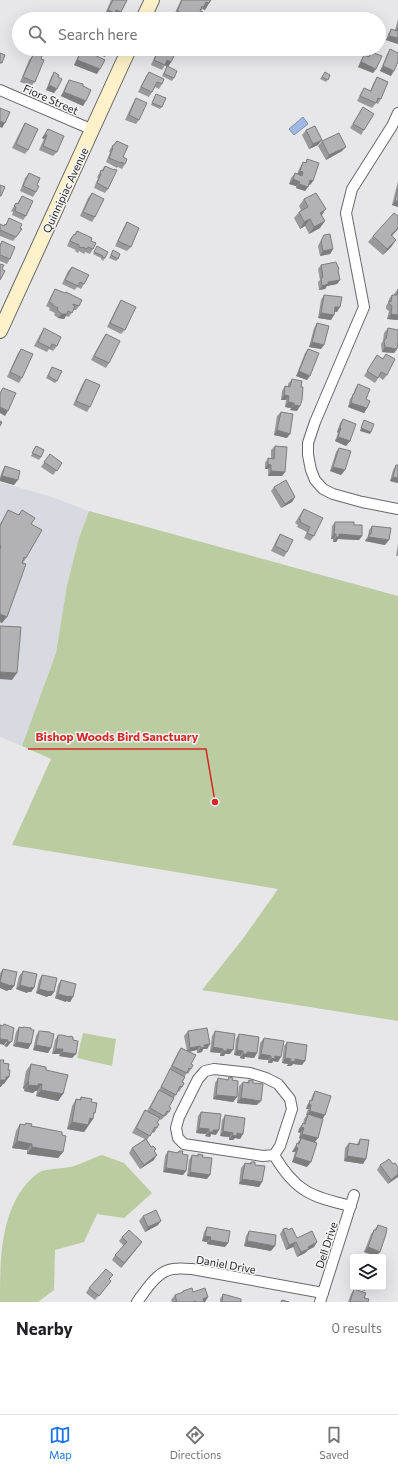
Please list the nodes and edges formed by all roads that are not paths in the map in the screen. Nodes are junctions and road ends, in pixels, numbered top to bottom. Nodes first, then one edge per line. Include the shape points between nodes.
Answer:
1 (152, 0) edge
2 (146, 12) edge
3 (126, 56) edge
4 (0, 90) edge
5 (398, 113) edge
6 (93, 130) junction
7 (0, 331) edge
8 (398, 509) edge
9 (274, 1154) junction
10 (354, 1195) dead end
11 (351, 1206) junction
12 (322, 1297) edge
13 (137, 1302) edge

1 - 2 main road
3 - 6 main road, Quinnipiac Avenue
4 - 6 street, Fiore Street
5 - 8 street via 352,189 346,213 364,307 308,442 309,464 315,480 323,489 362,502
6 - 7 main road, Quinnipiac Avenue
9 - 9 street via 283,1139 292,1109 290,1099 278,1084 250,1073 214,1069 205,1071 198,1079 179,1117 176,1128 178,1138 184,1144 197,1147 263,1156
9 - 11 street via 291,1180 304,1190 325,1200
10 - 11 street, Dell Drive
11 - 12 street, Dell Drive
12 - 13 street, Daniel Drive via 192,1269 173,1269 158,1277

